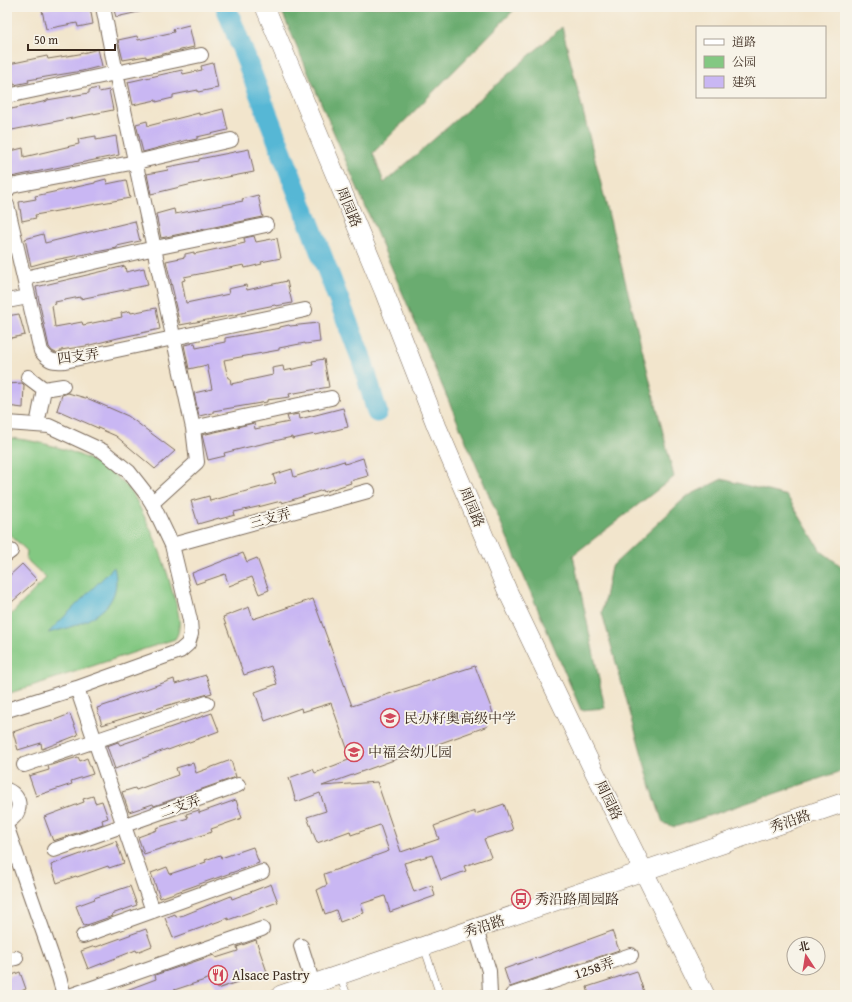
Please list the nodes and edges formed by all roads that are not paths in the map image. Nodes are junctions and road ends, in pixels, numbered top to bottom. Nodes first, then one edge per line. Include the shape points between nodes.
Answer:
1 (103, 7) edge
2 (265, 7) edge
3 (201, 55) dead end
4 (116, 73) junction
5 (7, 96) edge
6 (231, 140) dead end
7 (136, 162) junction
8 (7, 191) edge
9 (7, 207) edge
10 (266, 225) dead end
11 (155, 248) junction
12 (25, 278) junction
13 (28, 297) junction
14 (7, 301) edge
15 (305, 310) dead end
16 (174, 338) junction
17 (28, 377) dead end
18 (63, 386) dead end
19 (44, 389) junction
20 (331, 398) dead end
21 (7, 423) edge
22 (37, 425) junction
23 (193, 428) junction
24 (368, 491) dead end
25 (152, 502) junction
26 (172, 545) junction
27 (77, 688) junction
28 (207, 702) dead end
29 (7, 710) edge
30 (94, 741) junction
31 (24, 765) dead end
32 (238, 785) dead end
33 (7, 790) edge
34 (845, 802) edge
35 (7, 822) edge
36 (123, 826) junction
37 (7, 828) edge
38 (54, 850) dead end
39 (262, 872) dead end
40 (644, 872) junction
41 (153, 910) junction
42 (262, 929) dead end
43 (476, 929) junction
44 (83, 936) dead end
45 (301, 946) dead end
46 (424, 946) junction
47 (631, 955) dead end
48 (340, 975) junction
49 (314, 984) junction
50 (64, 995) edge
51 (72, 995) edge
52 (281, 995) edge
53 (347, 995) edge
54 (440, 995) edge
55 (490, 995) edge
56 (512, 995) edge
57 (705, 995) edge

1 - 4 street
2 - 40 street, 周园路 via 384,291 437,427 507,590
3 - 4 street
4 - 5 street
4 - 7 street
6 - 7 street
7 - 8 street via 10,186
7 - 11 street
9 - 12 street, 四支弄
10 - 11 street
11 - 12 street
11 - 16 street
12 - 13 street, 四支弄
13 - 14 street
13 - 16 street, 四支弄 via 41,351 48,359 55,361
15 - 16 street, 四支弄
16 - 23 street
17 - 19 street
18 - 19 street
19 - 22 street
20 - 23 street
21 - 22 street
22 - 25 street via 49,426 103,451 129,472
23 - 25 street via 197,462
24 - 26 street, 三支弄
25 - 26 street
26 - 27 street via 190,620 191,634 188,644 180,651
27 - 29 street
27 - 30 street
28 - 30 street
30 - 31 street
30 - 36 street
32 - 36 street, 二支弄
33 - 35 street via 15,794 19,806 17,814
34 - 40 street, 秀沿路
36 - 38 street, 二支弄
36 - 41 street
37 - 50 street
39 - 41 street
40 - 43 street, 秀沿路
40 - 57 street, 周园路
41 - 44 street
42 - 51 street
43 - 46 street, 秀沿路
43 - 55 street via 489,971
45 - 49 street
46 - 48 street, 秀沿路
46 - 54 lane
47 - 56 street, 1258弄
48 - 49 street, 秀沿路
48 - 53 lane
49 - 52 street, 秀沿路

